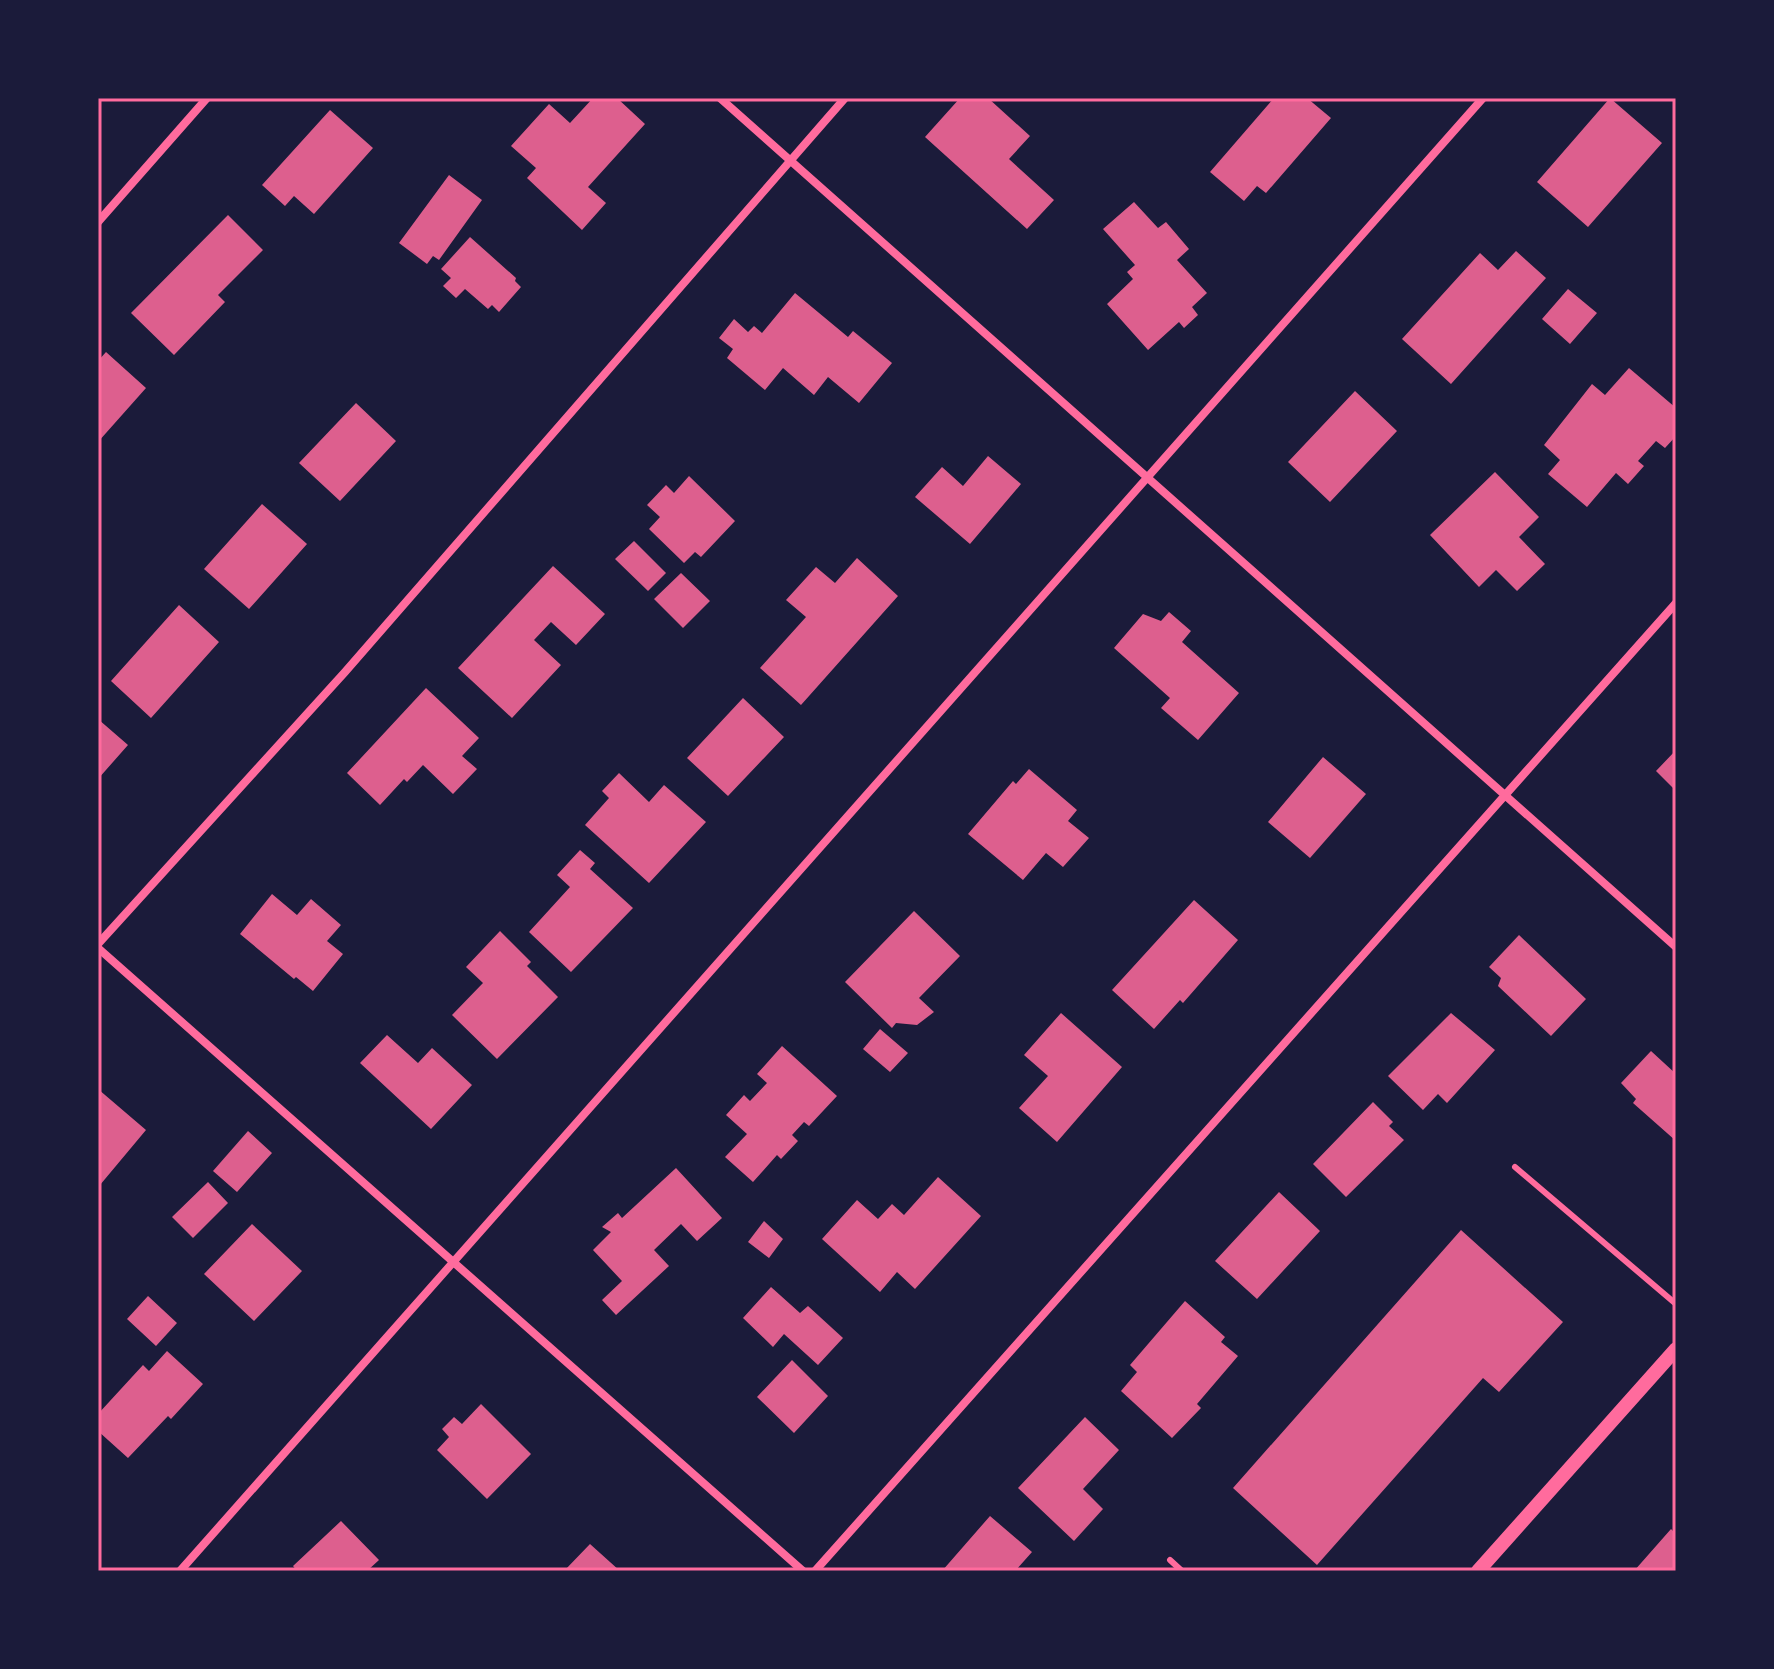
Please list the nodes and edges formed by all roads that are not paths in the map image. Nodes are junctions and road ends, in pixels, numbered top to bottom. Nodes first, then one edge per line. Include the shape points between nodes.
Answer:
1 (207, 98) edge
2 (720, 98) edge
3 (845, 98) edge
4 (1483, 98) edge
5 (789, 160) junction
6 (98, 222) edge
7 (1149, 477) junction
8 (1676, 603) edge
9 (1506, 795) junction
10 (98, 946) edge
11 (1676, 947) edge
12 (1515, 1167) dead end
13 (454, 1263) junction
14 (1676, 1304) edge
15 (1676, 1349) edge
16 (1170, 1560) dead end
17 (180, 1571) edge
18 (803, 1571) edge
19 (815, 1571) edge
20 (1182, 1571) edge
21 (1478, 1571) edge

1 - 6 street
2 - 5 street
3 - 5 street
4 - 7 street
5 - 7 street
5 - 10 street via 345,672
7 - 9 street
7 - 13 street
8 - 9 street
9 - 11 street
9 - 19 street
10 - 13 street
12 - 14 lane
13 - 17 street
13 - 18 street
15 - 21 street
16 - 20 lane

